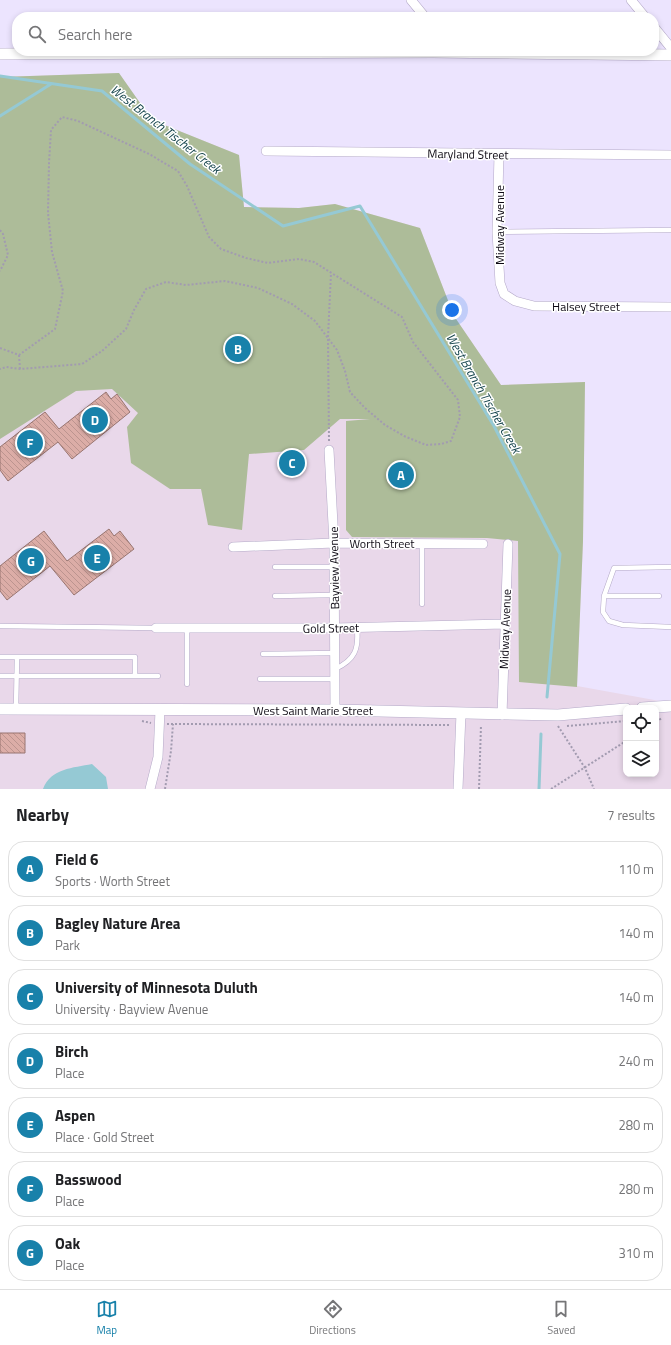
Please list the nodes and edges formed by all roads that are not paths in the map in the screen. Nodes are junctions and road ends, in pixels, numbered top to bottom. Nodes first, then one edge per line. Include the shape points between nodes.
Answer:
1 (411, 0) edge
2 (631, 0) edge
3 (421, 12) edge
4 (641, 12) edge
5 (659, 33) edge
6 (671, 48) edge
7 (0, 54) edge
8 (12, 54) edge
9 (659, 55) edge
10 (671, 55) edge
11 (266, 151) dead end
12 (500, 154) junction
13 (671, 156) edge
14 (671, 230) edge
15 (497, 232) junction
16 (504, 294) joint
17 (671, 306) edge
18 (329, 450) road end
19 (334, 543) junction
20 (422, 543) junction
21 (483, 544) dead end
22 (508, 544) dead end
23 (233, 547) dead end
24 (275, 567) dead end
25 (334, 567) junction
26 (671, 567) edge
27 (334, 595) junction
28 (275, 596) dead end
29 (604, 596) junction
30 (660, 596) dead end
31 (422, 604) dead end
32 (505, 624) junction
33 (0, 626) edge
34 (671, 627) edge
35 (156, 628) joint
36 (187, 628) junction
37 (335, 628) junction
38 (358, 628) junction
39 (335, 653) junction
40 (263, 654) dead end
41 (0, 656) edge
42 (17, 656) junction
43 (335, 674) junction
44 (0, 676) edge
45 (17, 676) junction
46 (135, 676) junction
47 (158, 676) dead end
48 (260, 679) dead end
49 (187, 684) dead end
50 (671, 706) edge
51 (659, 707) edge
52 (0, 709) edge
53 (16, 709) junction
54 (623, 709) edge
55 (160, 710) junction
56 (335, 710) junction
57 (461, 713) junction
58 (502, 715) junction
59 (150, 789) edge
60 (458, 789) edge

1 - 3 street
2 - 4 street
5 - 6 street
7 - 8 street
9 - 10 street
11 - 12 street, Maryland Street
12 - 13 street, Maryland Street
12 - 15 street, Midway Avenue
14 - 15 lane
15 - 16 street, Midway Avenue via 500,283
16 - 17 street, Halsey Street via 515,301 534,306
18 - 19 street, Bayview Avenue
19 - 20 street, Worth Street
19 - 23 street, Worth Street
19 - 25 street, Bayview Avenue
20 - 21 street, Worth Street
20 - 31 lane
22 - 32 street, Midway Avenue
24 - 25 lane
25 - 27 street, Bayview Avenue
26 - 29 lane via 614,568
27 - 28 lane
27 - 37 street, Bayview Avenue
29 - 30 lane
29 - 34 lane via 603,612 609,621 623,625
32 - 38 street, Gold Street
32 - 58 street, Midway Avenue
33 - 35 lane
35 - 36 street, Gold Street
36 - 37 street, Gold Street
36 - 49 lane
37 - 38 street, Gold Street
37 - 39 street, Bayview Avenue
38 - 43 lane via 357,648 353,656
39 - 40 lane
39 - 43 street, Bayview Avenue
41 - 42 lane
42 - 45 lane
42 - 46 lane via 135,656
43 - 48 lane
43 - 56 street, Bayview Avenue
44 - 45 lane
45 - 46 lane
45 - 53 lane
46 - 47 lane
50 - 51 street
52 - 53 street, West Saint Marie Street
53 - 55 street, West Saint Marie Street
54 - 58 street, West Saint Marie Street via 558,715
55 - 56 street, West Saint Marie Street
55 - 59 street via 158,757
56 - 57 street, West Saint Marie Street
57 - 58 street, West Saint Marie Street
57 - 60 street

